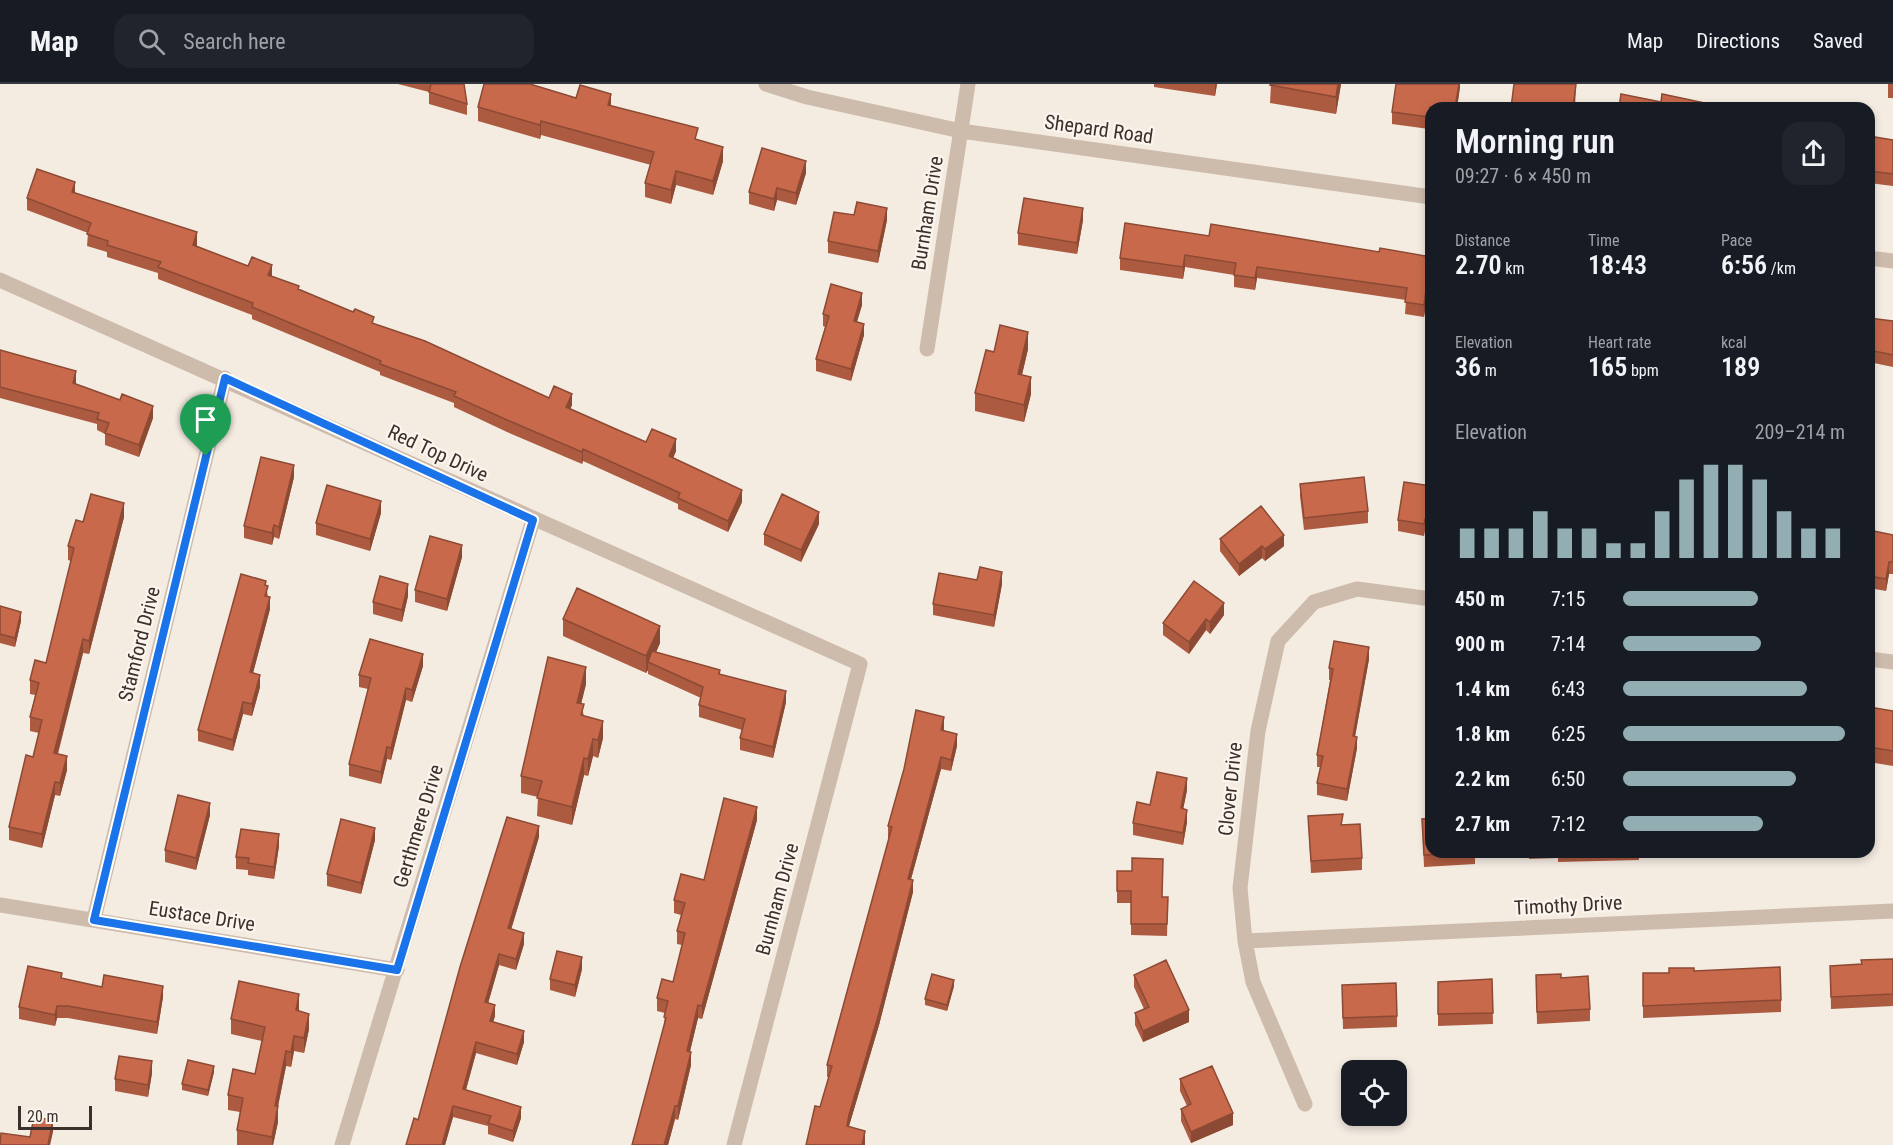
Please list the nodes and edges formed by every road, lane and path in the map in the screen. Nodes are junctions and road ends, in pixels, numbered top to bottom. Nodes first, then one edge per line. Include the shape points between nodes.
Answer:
1 (766, 84) edge
2 (968, 84) edge
3 (961, 131) junction
4 (1425, 196) edge
5 (1875, 259) edge
6 (1893, 261) edge
7 (0, 280) edge
8 (927, 349) dead end
9 (225, 378) junction
10 (533, 520) junction
11 (1425, 598) edge
12 (1875, 660) edge
13 (1893, 663) edge
14 (860, 664) joint
15 (0, 905) edge
16 (1893, 911) edge
17 (94, 920) junction
18 (1245, 940) junction
19 (397, 970) junction
20 (1305, 1104) dead end
21 (342, 1145) edge
22 (734, 1145) edge

1 - 3 street, Shepard Road via 807,97
2 - 3 street, Burnham Drive
3 - 4 street, Shepard Road
3 - 8 street, Burnham Drive
5 - 6 street
7 - 9 street, Red Top Drive
9 - 10 street, Red Top Drive
9 - 17 street, Stamford Drive
10 - 14 street, Red Top Drive
10 - 19 street, Gerthmere Drive
11 - 18 street, Clover Drive via 1357,589 1314,602 1278,641 1258,731 1241,878
12 - 13 street
14 - 22 street, Burnham Drive
15 - 17 street, Eustace Drive
16 - 18 street, Timothy Drive
17 - 19 street, Eustace Drive
18 - 20 street, Clover Drive via 1253,982
19 - 21 street, Gerthmere Drive

